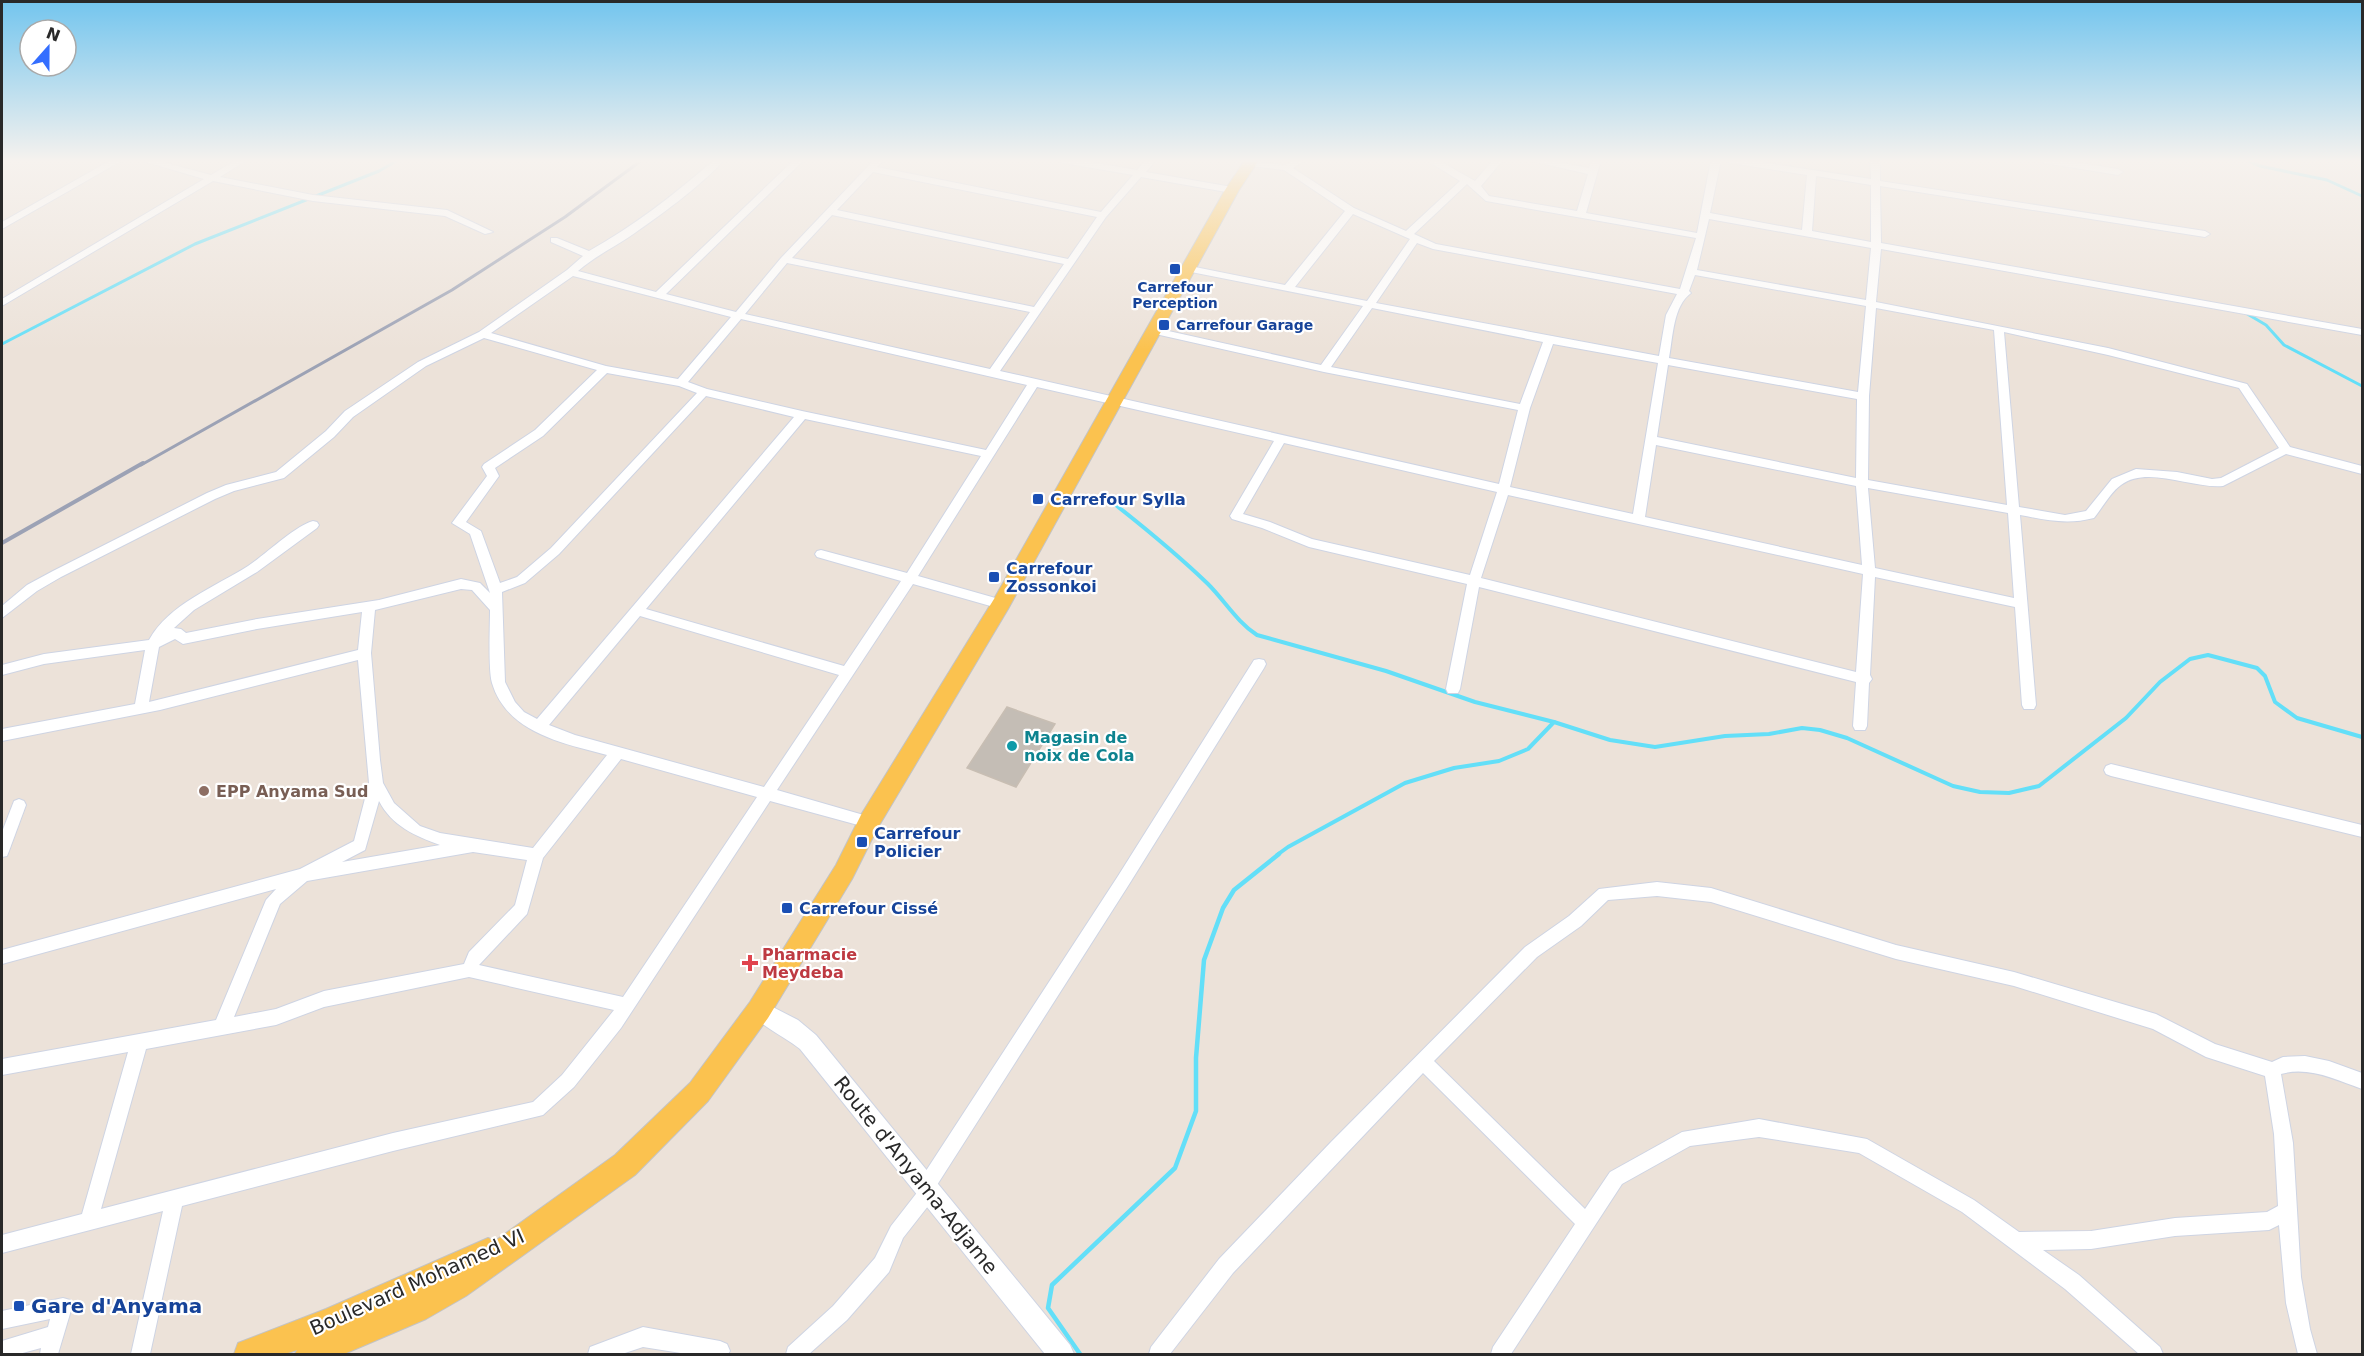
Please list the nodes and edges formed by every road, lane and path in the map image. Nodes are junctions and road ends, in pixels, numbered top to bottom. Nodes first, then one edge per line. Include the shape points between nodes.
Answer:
1 (136, 223) edge
2 (469, 223) edge
3 (641, 223) edge
4 (733, 223) edge
5 (820, 223) edge
6 (885, 223) edge
7 (1097, 223) edge
8 (1214, 223) edge
9 (1341, 223) edge
10 (1381, 223) edge
11 (1424, 223) edge
12 (1631, 223) edge
13 (1702, 223) edge
14 (1751, 223) edge
15 (1808, 223) edge
16 (1875, 223) edge
17 (2138, 223) edge
18 (488, 232) dead end
19 (1807, 233) junction
20 (2205, 234) dead end
21 (1699, 236) junction
22 (1411, 237) junction
23 (554, 240) dead end
24 (1876, 245) junction
25 (590, 255) junction
26 (785, 260) junction
27 (1070, 262) junction
28 (1190, 269) junction
29 (571, 272) junction
30 (1694, 272) junction
31 (1288, 287) junction
32 (1686, 293) junction
33 (658, 296) junction
34 (2, 303) edge
35 (1368, 304) junction
36 (1871, 304) junction
37 (1036, 310) junction
38 (737, 316) junction
39 (1999, 330) junction
40 (1155, 332) junction
41 (2362, 332) edge
42 (483, 334) junction
43 (1549, 340) junction
44 (1663, 361) junction
45 (605, 369) junction
46 (1324, 369) junction
47 (993, 373) junction
48 (681, 383) junction
49 (1034, 383) junction
50 (704, 392) junction
51 (1863, 396) junction
52 (1114, 400) junction
53 (1524, 408) junction
54 (802, 416) junction
55 (1281, 438) junction
56 (1652, 440) junction
57 (2286, 450) junction
58 (988, 454) junction
59 (2362, 470) edge
60 (1863, 483) junction
61 (1503, 491) junction
62 (2013, 510) junction
63 (1638, 520) junction
64 (313, 525) dead end
65 (821, 554) dead end
66 (1869, 572) junction
67 (910, 578) junction
68 (1474, 581) junction
69 (496, 589) junction
70 (1001, 604) junction
71 (2021, 604) junction
72 (369, 606) junction
73 (494, 606) junction
74 (638, 611) junction
75 (2, 613) edge
76 (153, 644) junction
77 (364, 653) junction
78 (1259, 664) dead end
79 (2, 670) edge
80 (847, 672) junction
81 (1865, 679) junction
82 (1453, 689) dead end
83 (2029, 705) dead end
84 (141, 709) junction
85 (1860, 726) dead end
86 (538, 727) junction
87 (2, 735) edge
88 (617, 753) junction
89 (2111, 770) dead end
90 (376, 783) junction
91 (769, 792) junction
92 (19, 805) dead end
93 (869, 822) junction
94 (2362, 831) edge
95 (473, 846) junction
96 (2, 851) edge
97 (536, 855) junction
98 (303, 875) junction
99 (2, 957) edge
100 (469, 970) junction
101 (626, 1005) junction
102 (759, 1010) junction
103 (222, 1026) junction
104 (139, 1043) junction
105 (1422, 1061) junction
106 (2, 1066) edge
107 (2272, 1070) junction
108 (2362, 1081) edge
109 (928, 1188) junction
110 (175, 1200) junction
111 (2288, 1211) junction
112 (89, 1221) junction
113 (1586, 1222) junction
114 (540, 1228) junction
115 (2015, 1241) junction
116 (2, 1244) edge
117 (2, 1320) edge
118 (55, 1334) junction
119 (2, 1350) edge
120 (720, 1351) dead end
121 (49, 1354) edge
122 (140, 1354) edge
123 (249, 1354) edge
124 (310, 1354) edge
125 (597, 1354) edge
126 (795, 1354) edge
127 (1061, 1354) edge
128 (1158, 1354) edge
129 (1500, 1354) edge
130 (2153, 1354) edge
131 (2308, 1354) edge

1 - 34 street
2 - 18 street
3 - 25 street
4 - 33 street
5 - 26 street
6 - 27 street
7 - 27 street
8 - 28 main road
9 - 31 street
10 - 22 street
11 - 22 street
12 - 21 street
13 - 21 street
14 - 19 street
15 - 19 street
16 - 24 street
17 - 20 street
19 - 24 street
21 - 30 street
22 - 32 street via 1434,246
22 - 35 street
23 - 25 street
24 - 36 street
24 - 41 street
25 - 29 street
26 - 37 street
26 - 38 street
27 - 37 street
28 - 31 street
28 - 40 main road
29 - 33 street
29 - 42 street
30 - 32 street
30 - 36 street
31 - 35 street
32 - 44 street via 1671,315
33 - 38 street
35 - 43 street
35 - 46 street
36 - 39 street
36 - 51 street
37 - 47 street
38 - 47 street
38 - 48 street
39 - 57 street via 2243,386
39 - 62 street
40 - 46 street
40 - 52 main road
42 - 45 street
42 - 75 street via 422,364 349,414 280,475 211,496 57,574 32,588
43 - 44 street
43 - 53 street
44 - 51 street
44 - 56 street
45 - 48 street
45 - 69 street via 539,433 488,467 493,476 459,523 476,531
46 - 53 street
47 - 49 street
48 - 50 street
49 - 52 street
49 - 58 street
50 - 54 street
50 - 69 street via 555,551 521,580
51 - 60 street
52 - 55 street
52 - 70 main road
53 - 61 street
54 - 58 street
54 - 74 street
55 - 61 street
55 - 68 street via 1236,516 1309,543
56 - 60 street
56 - 63 street
57 - 59 street
57 - 62 street via 2223,482 2136,473 2116,482 2090,515 2065,519
58 - 67 street
60 - 62 street
60 - 66 street
61 - 63 street
61 - 68 street
62 - 71 street
63 - 66 street
64 - 76 street via 253,569 183,612 159,633
65 - 67 street
66 - 71 street
66 - 81 street
67 - 70 street
67 - 80 street
68 - 81 street
68 - 82 street
69 - 73 street
70 - 93 main road
71 - 83 street
72 - 73 street via 468,584 476,586
72 - 76 street via 183,639 176,632
72 - 77 street
73 - 86 street via 498,682 514,711
74 - 80 street
74 - 86 street
76 - 79 street via 44,659
76 - 84 street
77 - 84 street
77 - 90 street
78 - 109 street
80 - 91 street
81 - 85 street
84 - 87 street
86 - 88 street
88 - 91 street
88 - 97 street
89 - 94 street
90 - 95 street via 389,807 415,830
90 - 98 street via 360,845
91 - 93 street
91 - 101 street
92 - 96 street
93 - 102 main road via 844,872
95 - 97 street
95 - 98 street
97 - 100 street via 522,909 475,957
98 - 99 street
98 - 103 street via 274,900
100 - 101 street
100 - 103 street via 324,999 276,1017
101 - 110 street via 568,1082 537,1109 393,1142
102 - 109 street, Route d'Anyama-Adjame via 808,1042
102 - 114 main road via 699,1092 666,1127 625,1165
103 - 104 street
104 - 106 street
104 - 112 street
105 - 107 street via 1531,952 1575,921 1604,894 1657,889 1711,895 1896,952 2014,979 2156,1022 2212,1052
105 - 113 street
105 - 128 street via 1226,1266
107 - 108 street via 2285,1063 2302,1063
107 - 111 street via 2284,1141
109 - 126 street via 897,1232 882,1265
109 - 127 street, Route d'Anyama-Adjame
110 - 112 street
110 - 122 street
111 - 115 street via 2269,1221 2175,1227 2091,1240
111 - 131 street
112 - 116 street
113 - 115 street via 1616,1178 1688,1138 1759,1128 1861,1146 1968,1206
113 - 129 street
114 - 123 main road, Boulevard Mohamed VI
114 - 124 main road, Boulevard Mohamed VI via 416,1309
115 - 130 street via 2072,1282
117 - 118 street via 63,1307
118 - 119 street
118 - 121 street
120 - 125 street via 643,1337

